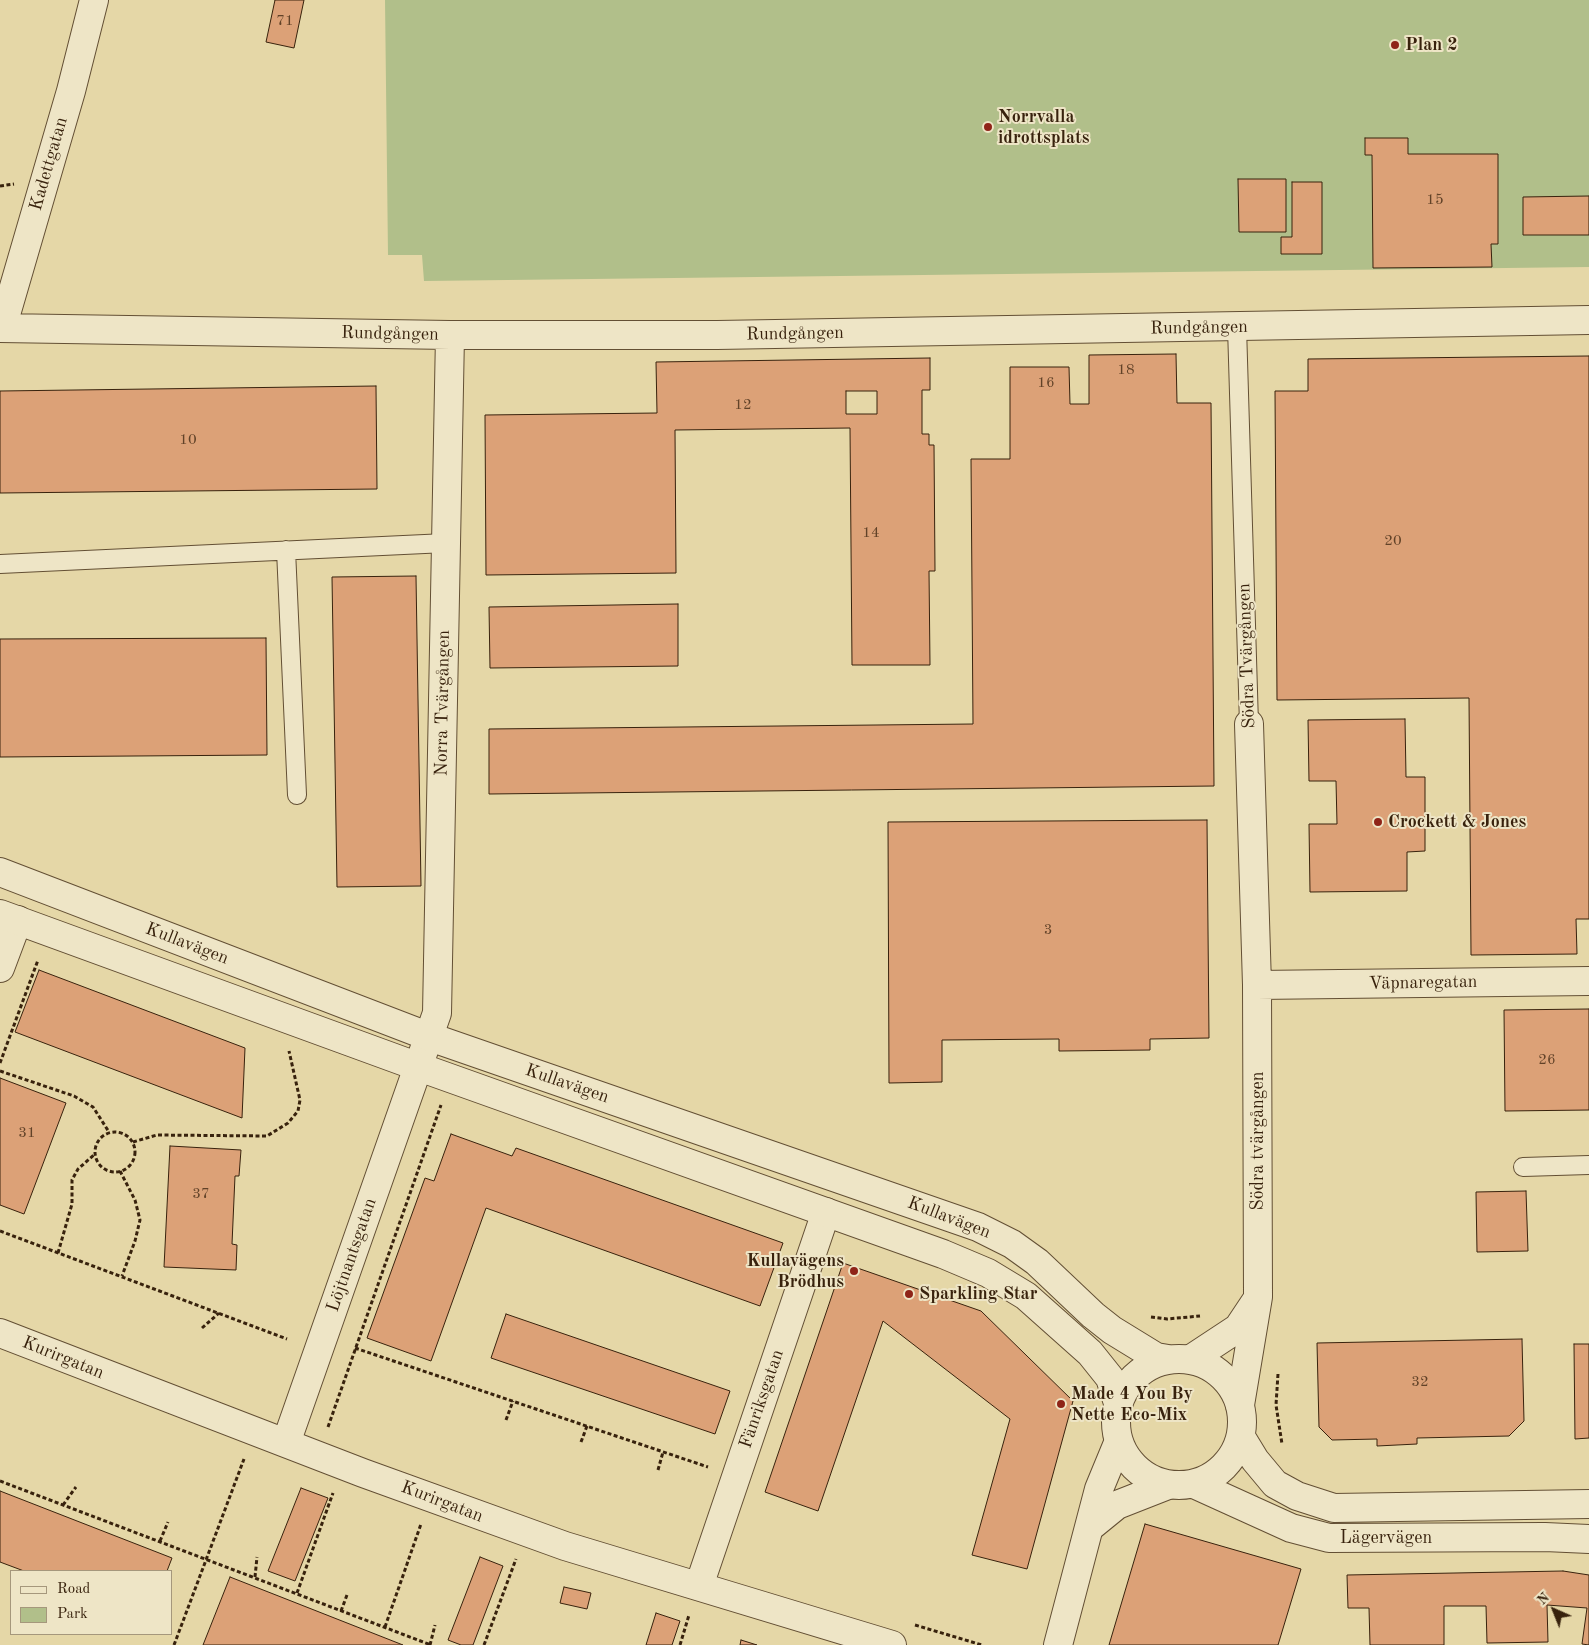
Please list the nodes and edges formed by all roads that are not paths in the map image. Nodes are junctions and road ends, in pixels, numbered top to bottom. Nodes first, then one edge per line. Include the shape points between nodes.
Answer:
1 (94, 0) edge
2 (1589, 320) edge
3 (1237, 327) junction
4 (1, 328) edge
5 (450, 335) junction
6 (446, 543) junction
7 (286, 550) junction
8 (0, 564) edge
9 (1249, 724) joint
10 (297, 795) dead end
11 (0, 872) edge
12 (9, 925) edge
13 (0, 968) edge
14 (1589, 981) edge
15 (1258, 985) junction
16 (430, 1036) junction
17 (414, 1079) junction
18 (1589, 1165) edge
19 (1523, 1167) dead end
20 (826, 1212) junction
21 (1258, 1297) junction
22 (0, 1333) edge
23 (1179, 1359) junction
24 (1118, 1403) junction
25 (1240, 1405) junction
26 (1241, 1437) junction
27 (1118, 1442) junction
28 (286, 1443) junction
29 (1181, 1484) junction
30 (1589, 1504) edge
31 (1090, 1527) junction
32 (1589, 1539) edge
33 (699, 1586) junction
34 (892, 1645) edge
35 (1058, 1645) edge

1 - 4 street, Kadettgatan via 71,91
2 - 3 street, Rundgången
3 - 5 street, Rundgången via 717,335
3 - 9 lane, Södra Tvärgången
4 - 5 street, Rundgången
5 - 6 street, Norra Tvärgången
6 - 7 lane
6 - 16 street, Norra Tvärgången via 437,1013
7 - 8 lane
7 - 10 lane
9 - 15 street, Södra Tvärgången
11 - 16 street, Kullavägen
12 - 13 street
12 - 17 street, Kullavägen
14 - 15 street, Väpnaregatan
15 - 21 street, Södra tvärgången
16 - 17 street, Norra Tvärgången
16 - 23 street, Kullavägen via 978,1227 1012,1244 1037,1262 1112,1330 1156,1357
17 - 20 street, Kullavägen
17 - 28 street, Löjtnantsgatan
18 - 19 lane
20 - 24 street, Kullavägen via 988,1273 1026,1296 1090,1353 1110,1378
20 - 33 street, Fänriksgatan
21 - 23 street via 1238,1328
21 - 25 street, Södra tvärgången
22 - 28 street, Kurirgatan
23 - 24 street via 1151,1365 1137,1374 1125,1387
23 - 25 street via 1213,1368 1230,1384
24 - 27 street via 1115,1416
25 - 26 street
26 - 29 street via 1224,1467 1210,1477
26 - 30 street, Lägervägen via 1255,1460 1276,1484 1297,1496 1334,1508
27 - 29 street via 1126,1458 1152,1480
27 - 31 street via 1099,1489
28 - 33 street, Kurirgatan via 526,1533
29 - 31 street via 1117,1505
29 - 32 street, Lägervägen via 1291,1528 1329,1538
31 - 35 street
33 - 34 street, Kurirgatan

